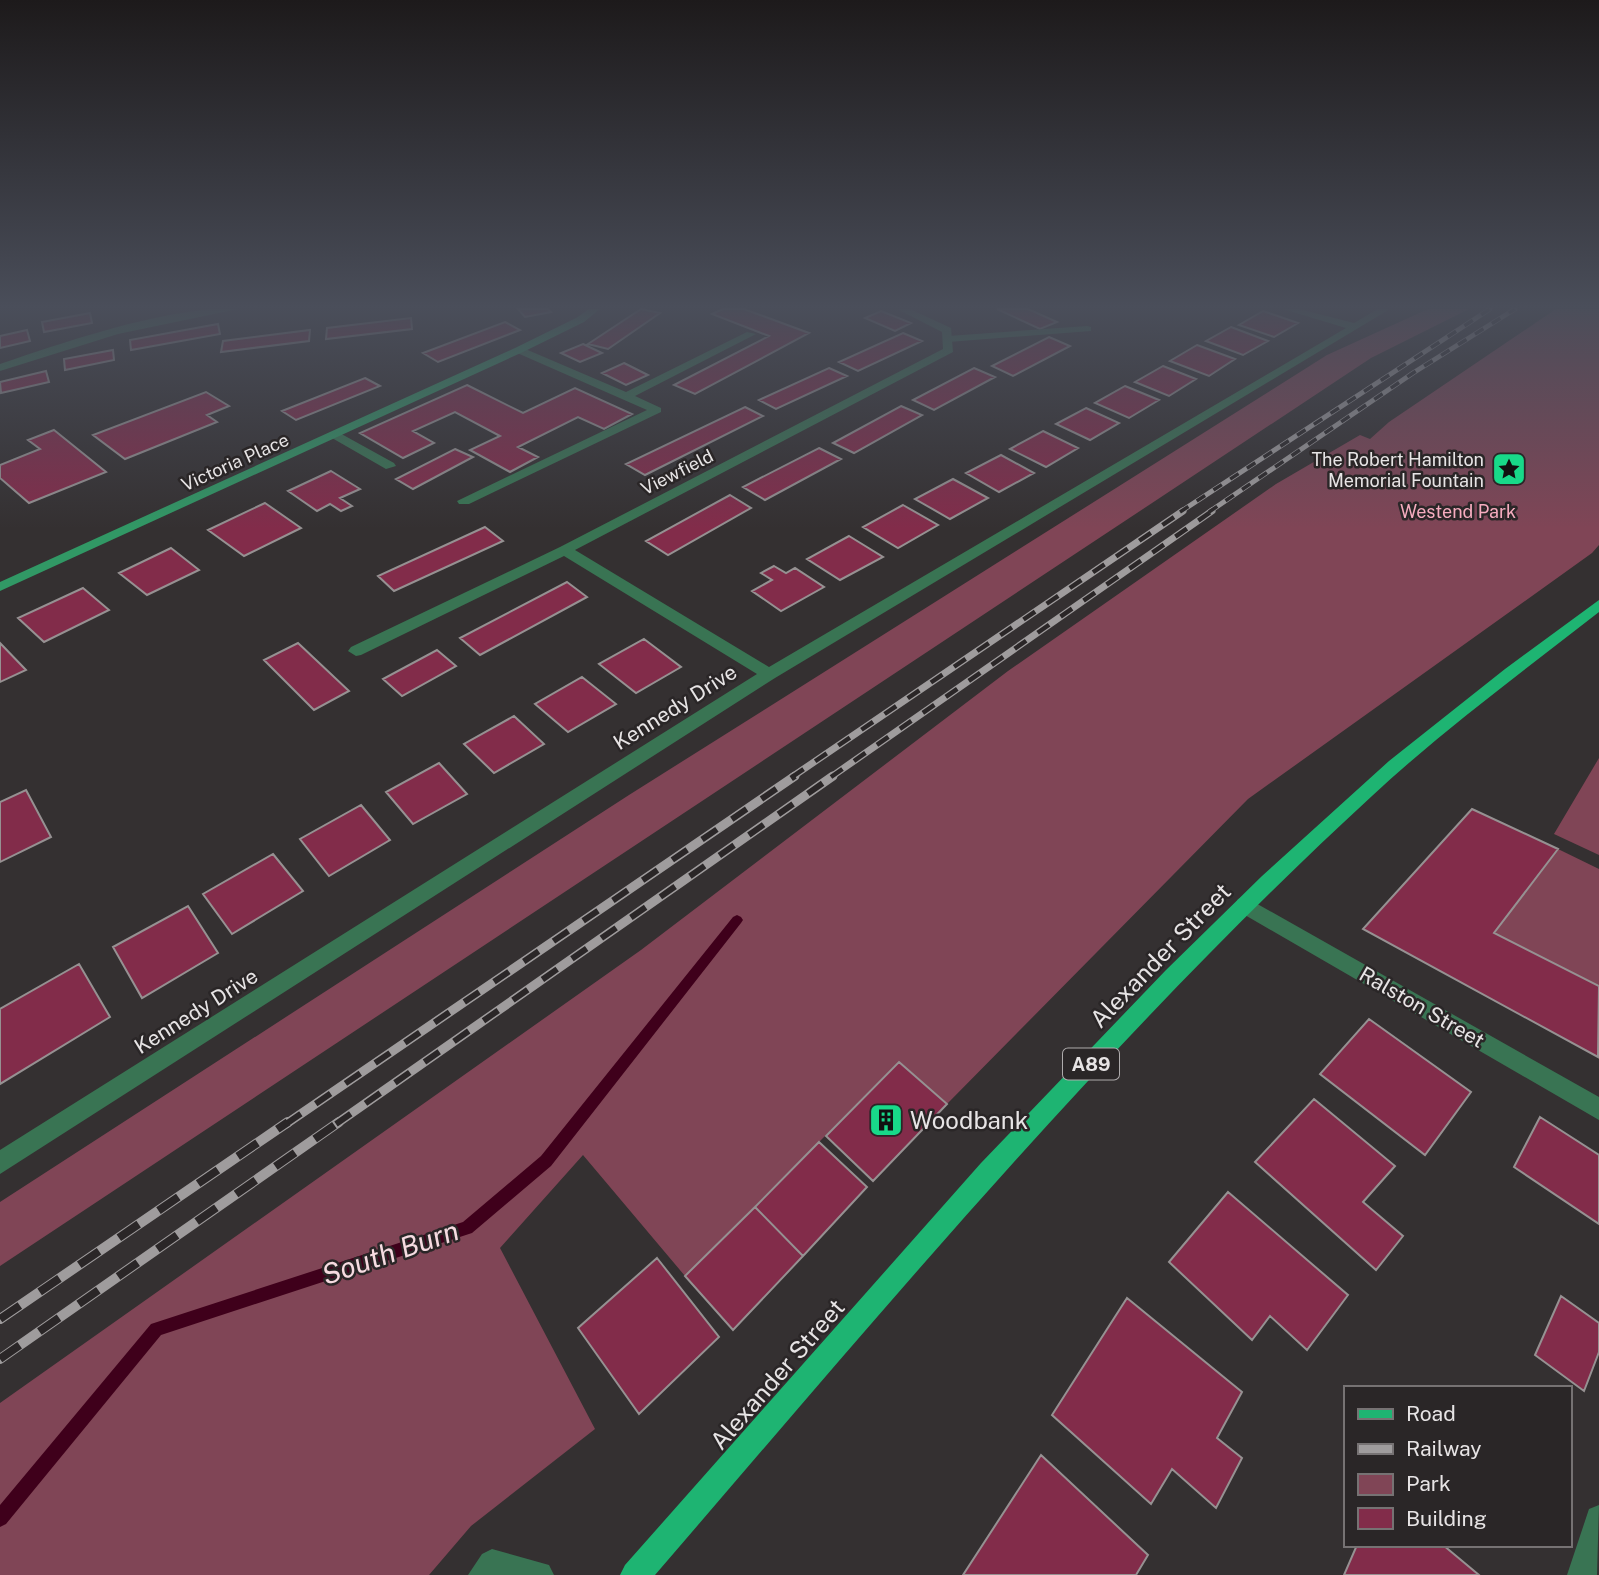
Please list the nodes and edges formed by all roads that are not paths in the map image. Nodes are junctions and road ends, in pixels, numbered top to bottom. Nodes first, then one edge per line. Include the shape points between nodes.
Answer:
1 (449, 382) edge
2 (595, 382) edge
3 (654, 382) edge
4 (888, 382) edge
5 (1257, 382) edge
6 (627, 396) junction
7 (336, 435) junction
8 (390, 466) dead end
9 (464, 500) dead end
10 (565, 550) junction
11 (0, 587) edge
12 (1599, 605) edge
13 (356, 652) dead end
14 (769, 674) junction
15 (1245, 905) junction
16 (1599, 1109) edge
17 (0, 1163) edge
18 (1599, 1519) edge
19 (483, 1575) edge
20 (539, 1575) edge
21 (635, 1575) edge
22 (1582, 1575) edge

1 - 7 street, Victoria Place
2 - 6 street
3 - 6 street
4 - 10 street, Viewfield
5 - 14 street, Kennedy Drive
6 - 9 street via 657,410
7 - 8 street
7 - 11 street, Victoria Place
10 - 13 street, Viewfield
10 - 14 street
12 - 15 main road, Alexander Street / A89 via 1369,789
14 - 17 street, Kennedy Drive
15 - 16 street, Ralston Street
15 - 21 main road, Alexander Street / A89 via 985,1178
18 - 22 street
19 - 20 street via 492,1564

